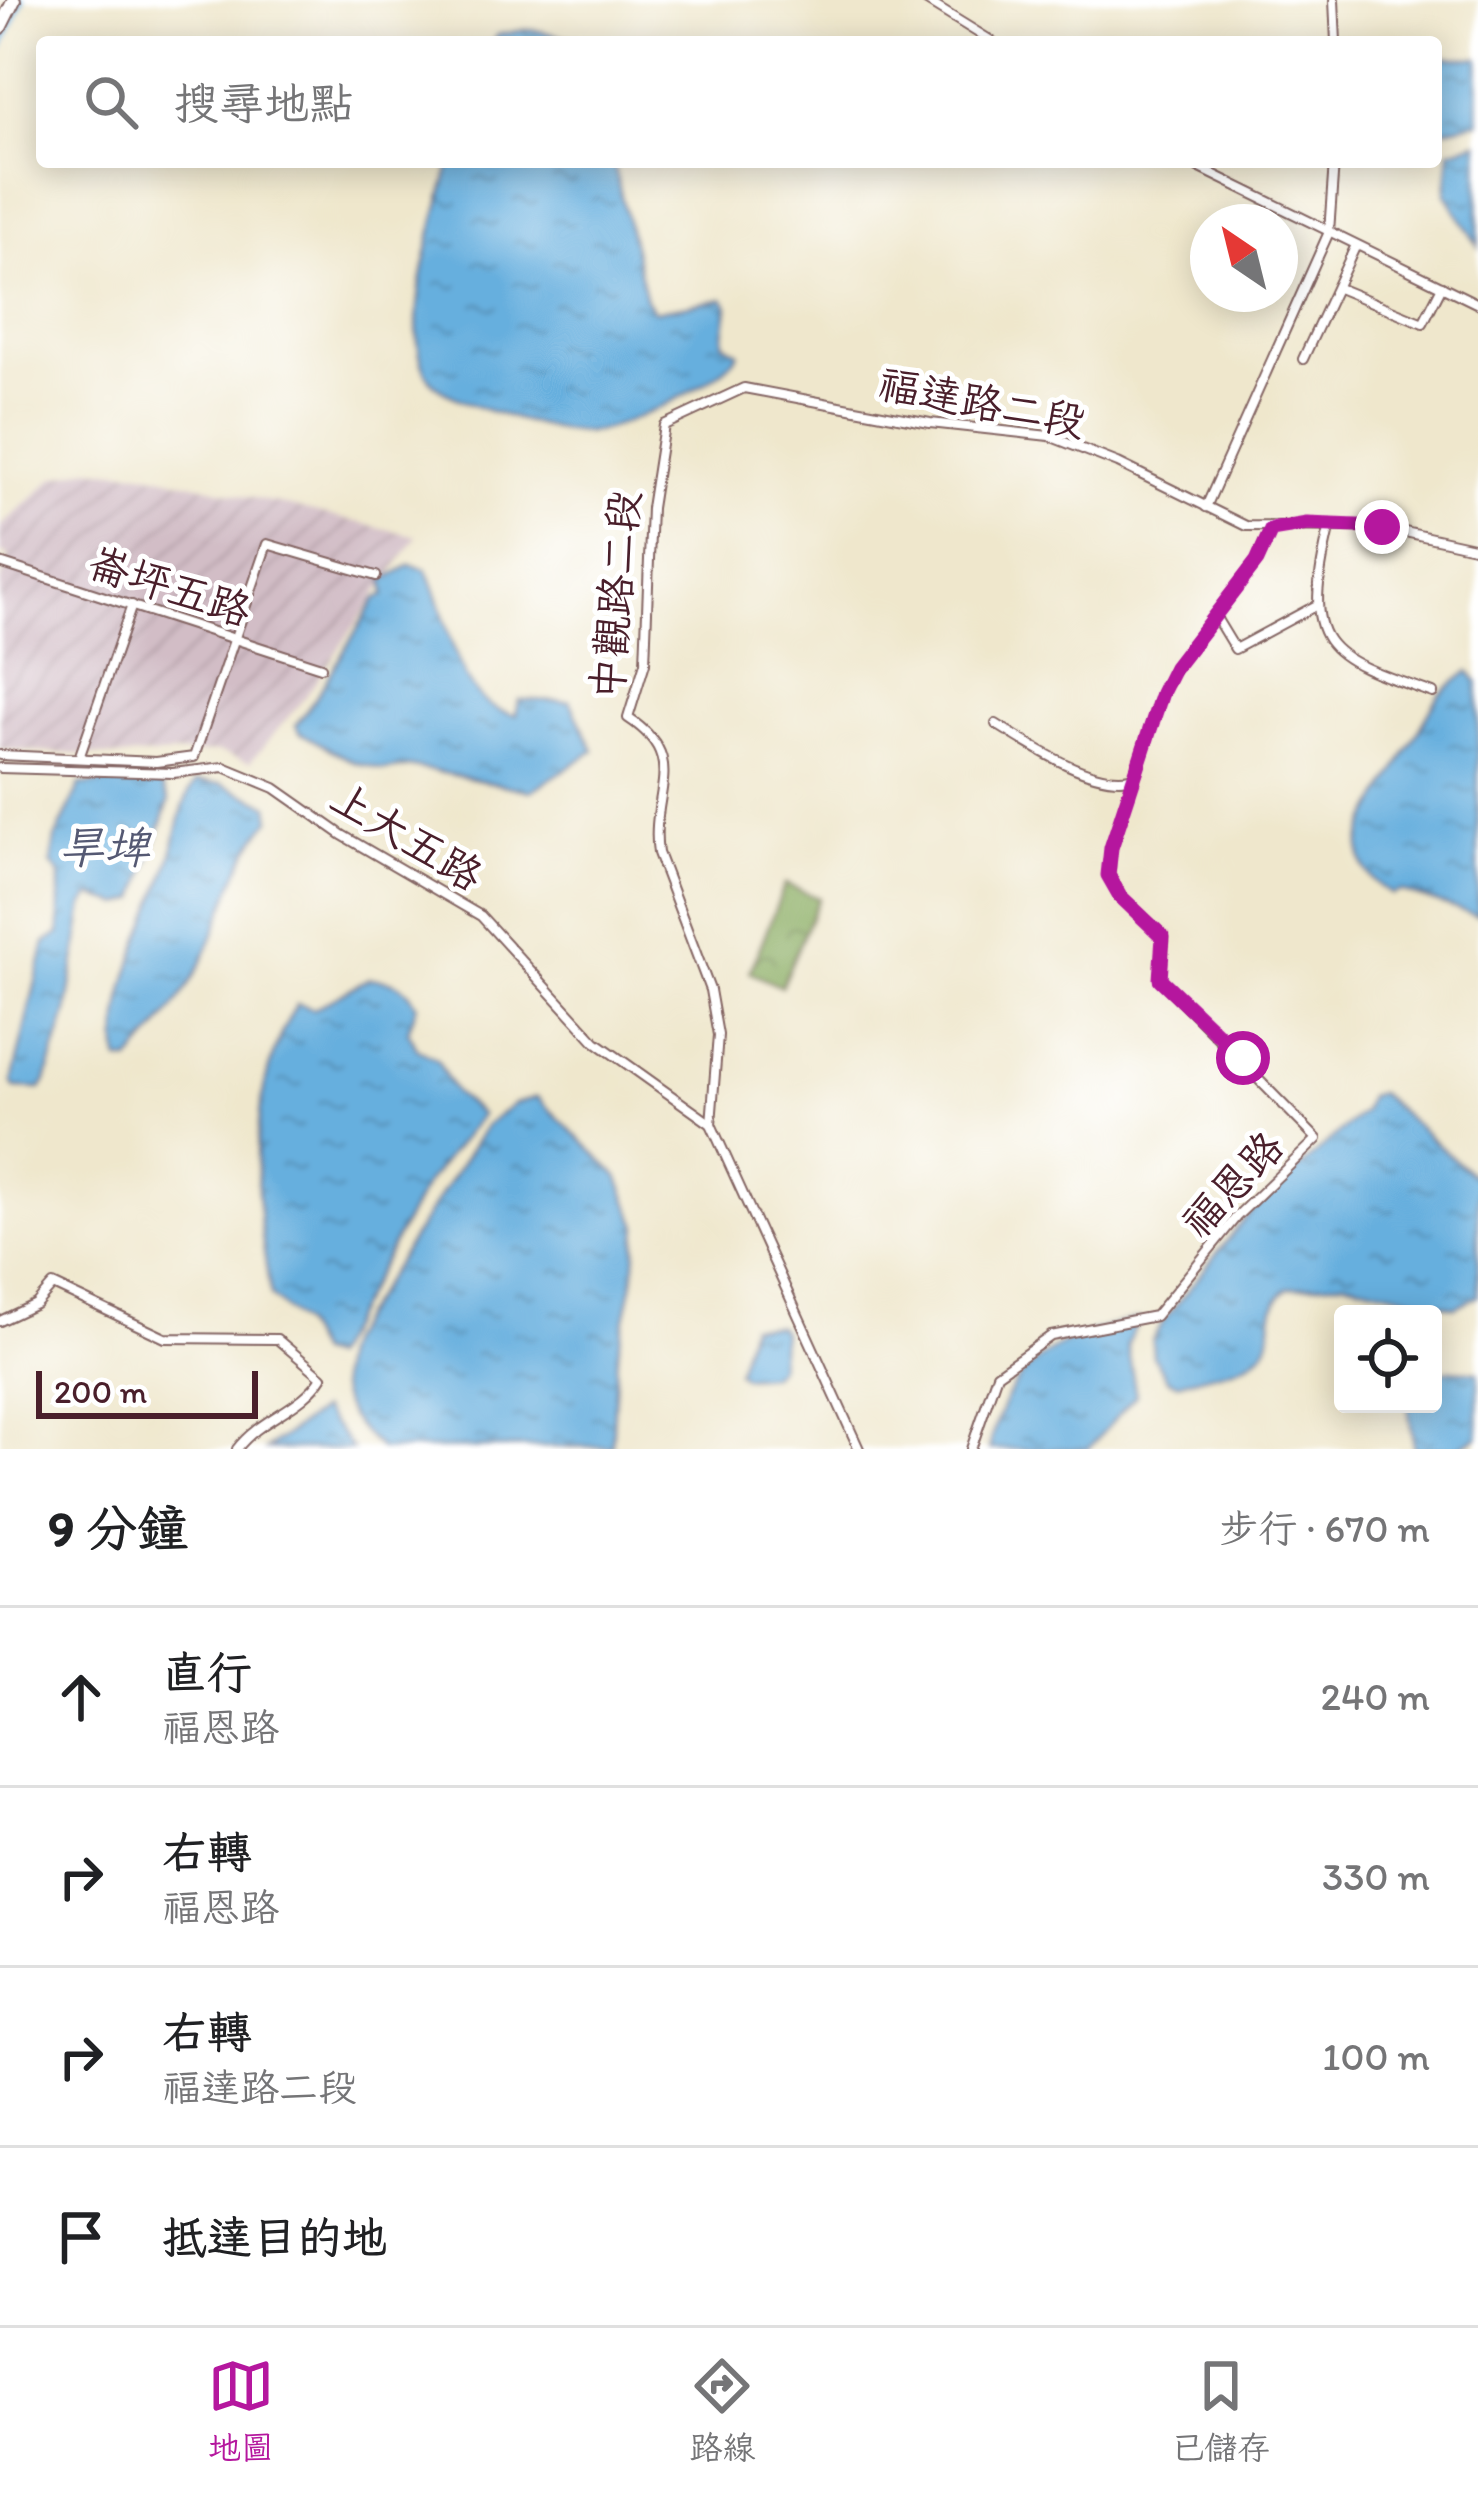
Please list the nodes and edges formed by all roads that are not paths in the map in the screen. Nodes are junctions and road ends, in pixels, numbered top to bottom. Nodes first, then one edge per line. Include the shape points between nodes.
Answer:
1 (14, 0) edge
2 (925, 0) edge
3 (1334, 0) edge
4 (0, 28) edge
5 (983, 36) edge
6 (1336, 36) edge
7 (1200, 168) edge
8 (1334, 168) edge
9 (1330, 232) junction
10 (1356, 245) junction
11 (1442, 286) junction
12 (1338, 288) junction
13 (1478, 304) edge
14 (1303, 359) dead end
15 (744, 388) joint
16 (1206, 507) junction
17 (1330, 525) junction
18 (1271, 530) junction
19 (1478, 548) edge
20 (1, 567) edge
21 (376, 576) dead end
22 (132, 605) junction
23 (1315, 606) junction
24 (1215, 614) junction
25 (237, 639) junction
26 (321, 667) dead end
27 (1433, 693) dead end
28 (996, 724) dead end
29 (0, 754) edge
30 (80, 758) junction
31 (184, 760) junction
32 (0, 768) edge
33 (194, 770) junction
34 (1130, 778) junction
35 (711, 1124) junction
36 (0, 1321) edge
37 (237, 1449) edge
38 (859, 1449) edge
39 (971, 1449) edge

1 - 4 street
2 - 5 street
3 - 6 street
7 - 9 street
8 - 9 street
9 - 10 street
9 - 16 street
10 - 11 street
10 - 12 street
11 - 12 street via 1424,323
11 - 13 street
12 - 14 street
15 - 16 street, 福達路二段 via 1049,436
15 - 35 street, 中觀路二段 via 664,424 651,508 645,663 628,718 652,734 666,765 654,830 710,990 718,1035
16 - 18 street, 福達路二段
17 - 18 street, 福達路二段
17 - 19 street, 福達路二段 via 1382,527
17 - 23 street
18 - 24 street, 福恩路
20 - 22 street, 崙坪五路
21 - 25 street via 267,544
22 - 25 street, 崙坪五路
22 - 30 street
23 - 24 street via 1235,649
23 - 27 street via 1327,639 1349,663
24 - 34 street, 福恩路 via 1175,667
25 - 26 street, 崙坪五路
25 - 31 street via 197,755
28 - 34 street via 1049,758 1114,782
29 - 30 street
30 - 31 street
31 - 33 street
32 - 33 street, 上大五路
33 - 35 street, 上大五路 via 224,767 275,788 465,905 596,1042
34 - 39 street, 福恩路 via 1108,875 1163,937 1160,979 1317,1138 1237,1216 1155,1316 1052,1336 997,1374
35 - 38 street, 中觀路二段
36 - 37 street via 36,1304 53,1285 165,1338 277,1339 322,1377

